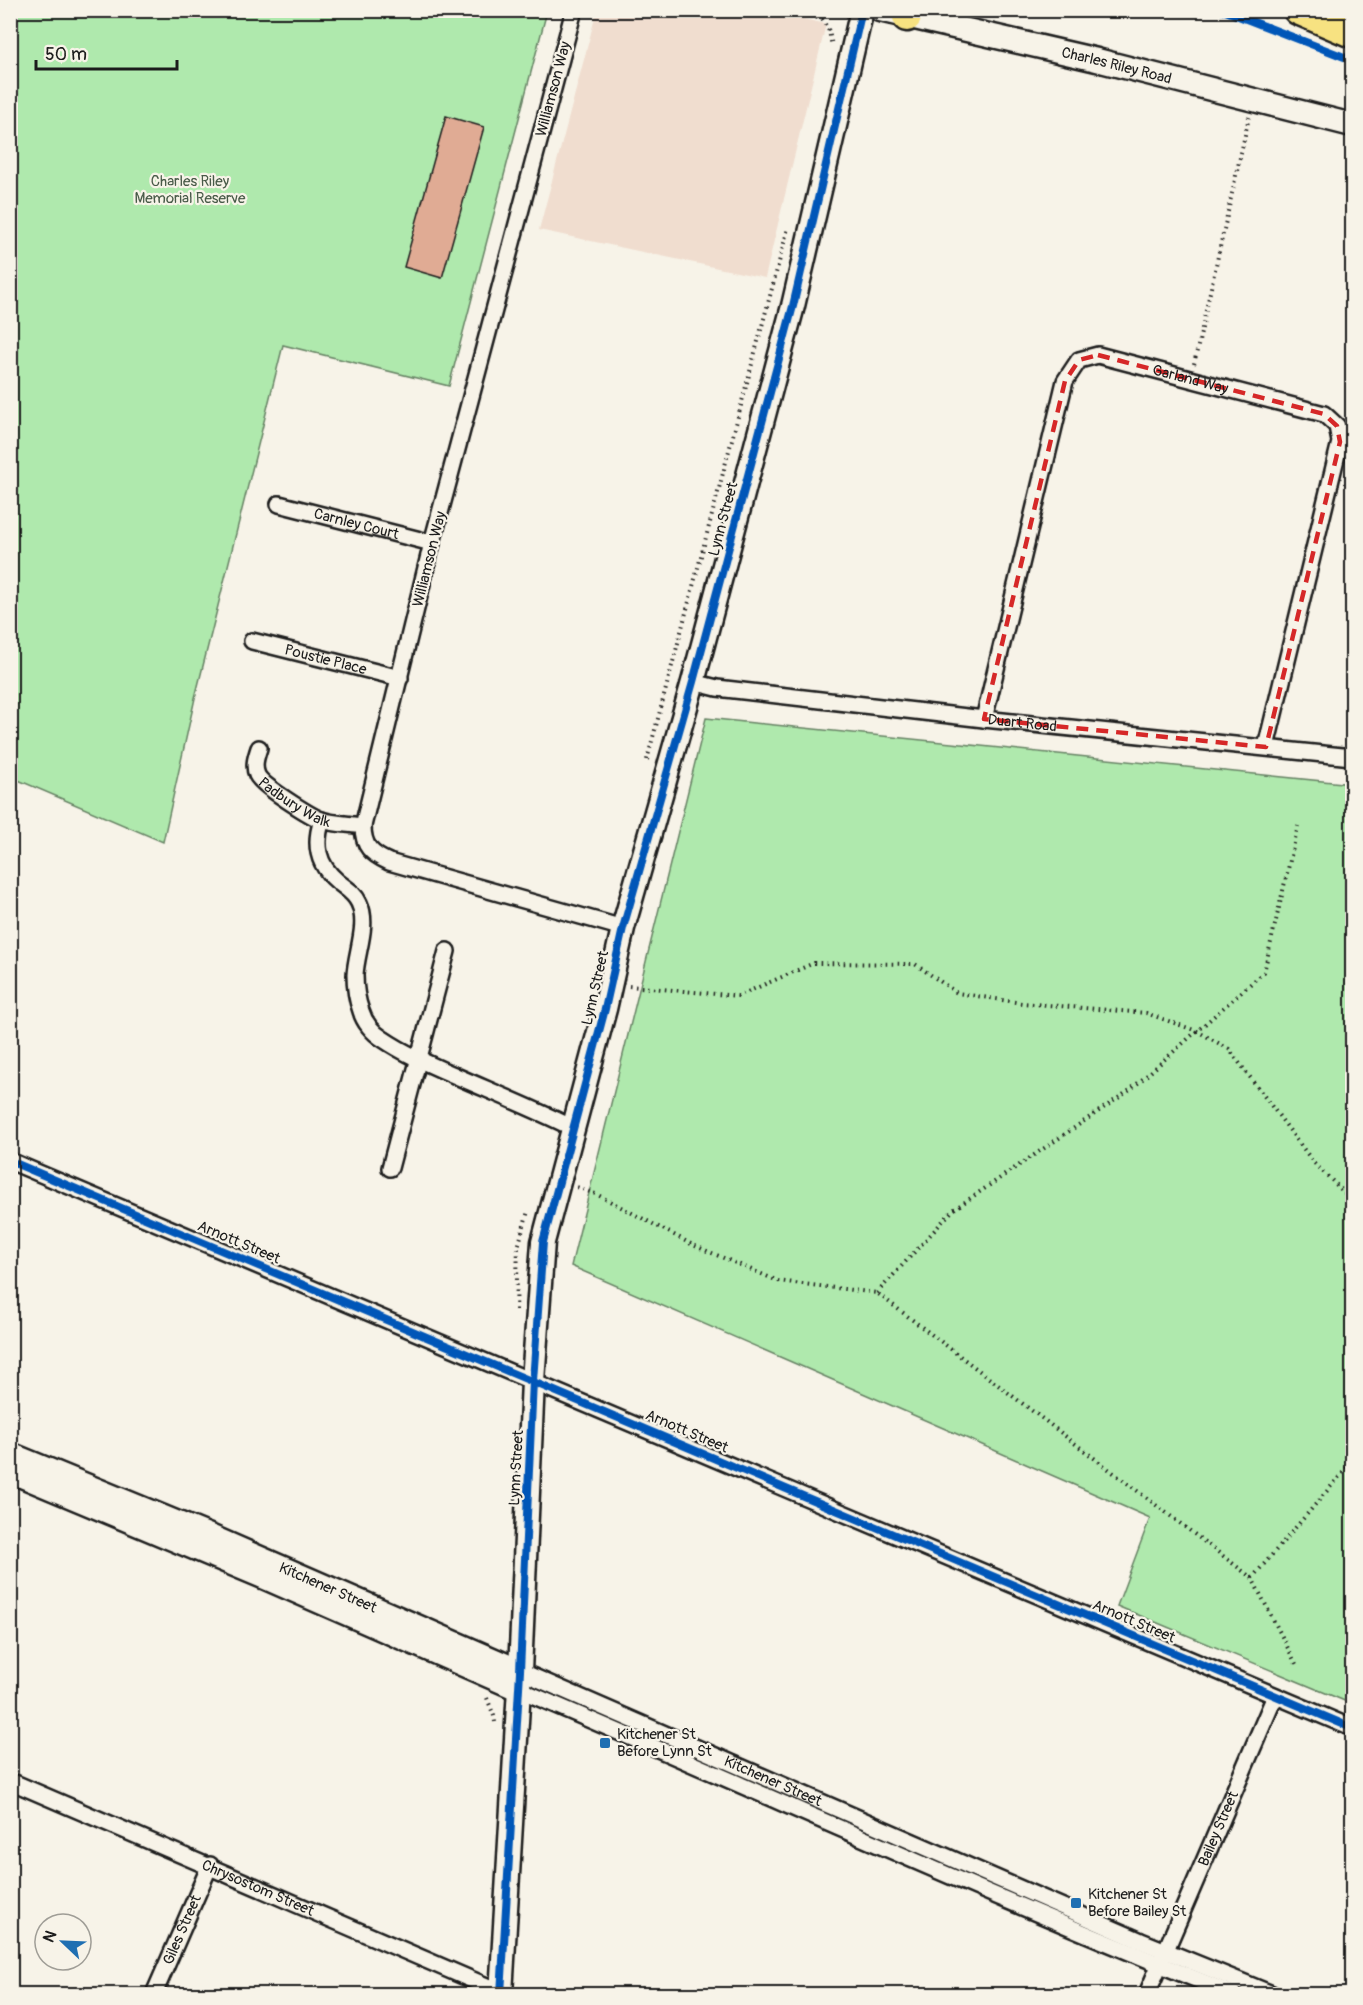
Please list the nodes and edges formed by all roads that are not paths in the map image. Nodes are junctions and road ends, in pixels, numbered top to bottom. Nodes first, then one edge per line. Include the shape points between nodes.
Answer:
1 (574, 10) edge
2 (862, 10) edge
3 (1298, 10) edge
4 (898, 13) edge
5 (1353, 33) edge
6 (1353, 125) edge
7 (279, 504) dead end
8 (432, 543) junction
9 (252, 641) dead end
10 (400, 678) junction
11 (693, 682) junction
12 (984, 719) junction
13 (1266, 747) junction
14 (259, 748) dead end
15 (1353, 756) edge
16 (322, 820) junction
17 (363, 826) junction
18 (623, 928) junction
19 (447, 951) dead end
20 (418, 1059) junction
21 (573, 1128) junction
22 (10, 1161) edge
23 (390, 1168) dead end
24 (533, 1381) junction
25 (10, 1454) edge
26 (10, 1471) edge
27 (519, 1680) junction
28 (1275, 1696) junction
29 (1353, 1728) edge
30 (10, 1781) edge
31 (210, 1865) junction
32 (1165, 1951) junction
33 (1159, 1965) junction
34 (503, 1994) edge
35 (154, 1995) edge
36 (1147, 1995) edge
37 (1233, 1995) edge
38 (1272, 1995) edge

1 - 8 street, Williamson Way
2 - 11 street, Lynn Street via 793,306
3 - 5 highway
4 - 6 street, Charles Riley Road
7 - 8 street, Carnley Court
8 - 10 street, Williamson Way
9 - 10 street, Poustie Place
10 - 17 street, Williamson Way
11 - 12 street, Duart Road
11 - 18 street, Lynn Street
12 - 13 street, Duart Road
12 - 13 street, Garland Way via 1065,381 1079,360 1098,355 1324,414 1337,426 1341,442
13 - 15 street, Duart Road
14 - 16 street, Padbury Walk via 255,760 261,782
16 - 17 street, Padbury Walk
16 - 20 street via 316,849 322,864 360,905 363,921 355,975 361,1013 381,1038
17 - 18 street via 367,849 388,862
18 - 21 street, Lynn Street
19 - 20 street
20 - 21 street
20 - 23 street
21 - 24 street, Lynn Street via 543,1242
22 - 24 street, Arnott Street
24 - 27 street, Lynn Street
24 - 28 street, Arnott Street
25 - 27 street, Kitchener Street via 212,1537
26 - 27 street, Kitchener Street
27 - 32 street, Kitchener Street
27 - 33 street, Kitchener Street via 834,1827
27 - 34 street, Lynn Street
28 - 29 street, Arnott Street
28 - 32 street, Bailey Street
30 - 31 street, Chrysostom Street
31 - 34 street, Chrysostom Street
31 - 35 street, Giles Street
32 - 33 street, Bailey Street
32 - 38 street, Kitchener Street
33 - 36 street, Bailey Street
33 - 37 street, Kitchener Street

